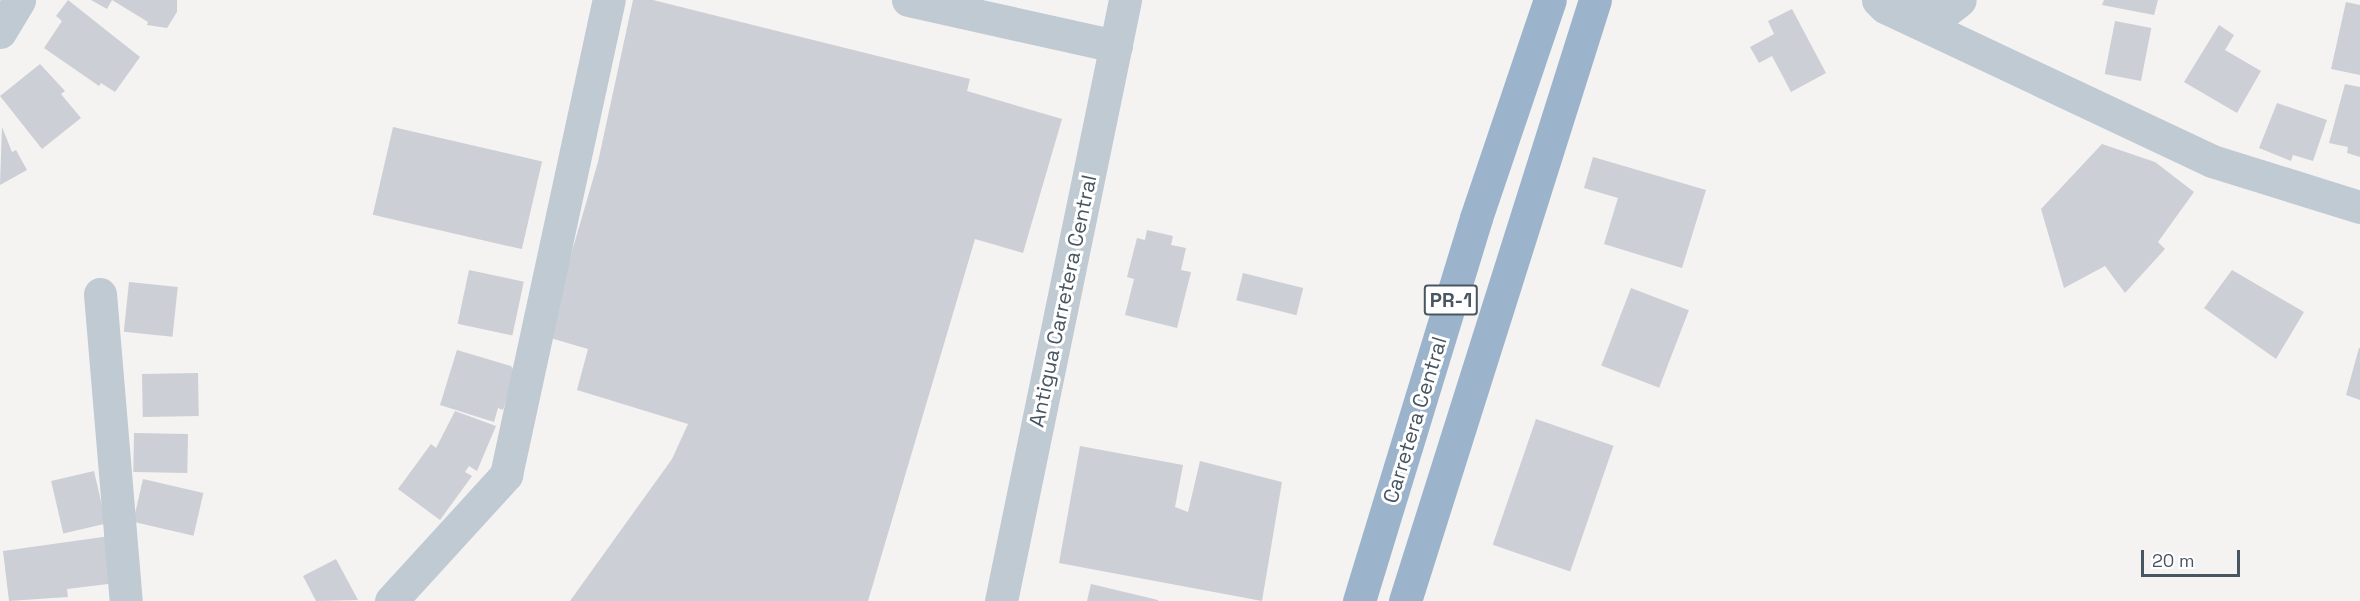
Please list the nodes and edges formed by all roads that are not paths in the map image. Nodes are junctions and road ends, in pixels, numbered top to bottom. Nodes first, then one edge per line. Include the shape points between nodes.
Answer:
1 (20, 0) edge
2 (609, 0) edge
3 (908, 0) edge
4 (1125, 0) edge
5 (1550, 0) edge
6 (1595, 0) edge
7 (1960, 0) edge
8 (1889, 7) edge
9 (0, 32) edge
10 (1116, 46) junction
11 (2360, 207) edge
12 (100, 294) dead end
13 (126, 601) edge
14 (391, 601) edge
15 (1001, 601) edge
16 (1359, 601) edge
17 (1405, 601) edge

1 - 9 street
2 - 14 street via 506,475
3 - 10 street
4 - 10 street, Antigua Carretera Central
5 - 16 highway, Carretera Central / PR-1 via 1476,218
6 - 17 highway, Carretera Central / PR-1
7 - 8 street via 1947,10
8 - 11 street via 2212,161
10 - 15 street, Antigua Carretera Central
12 - 13 street

